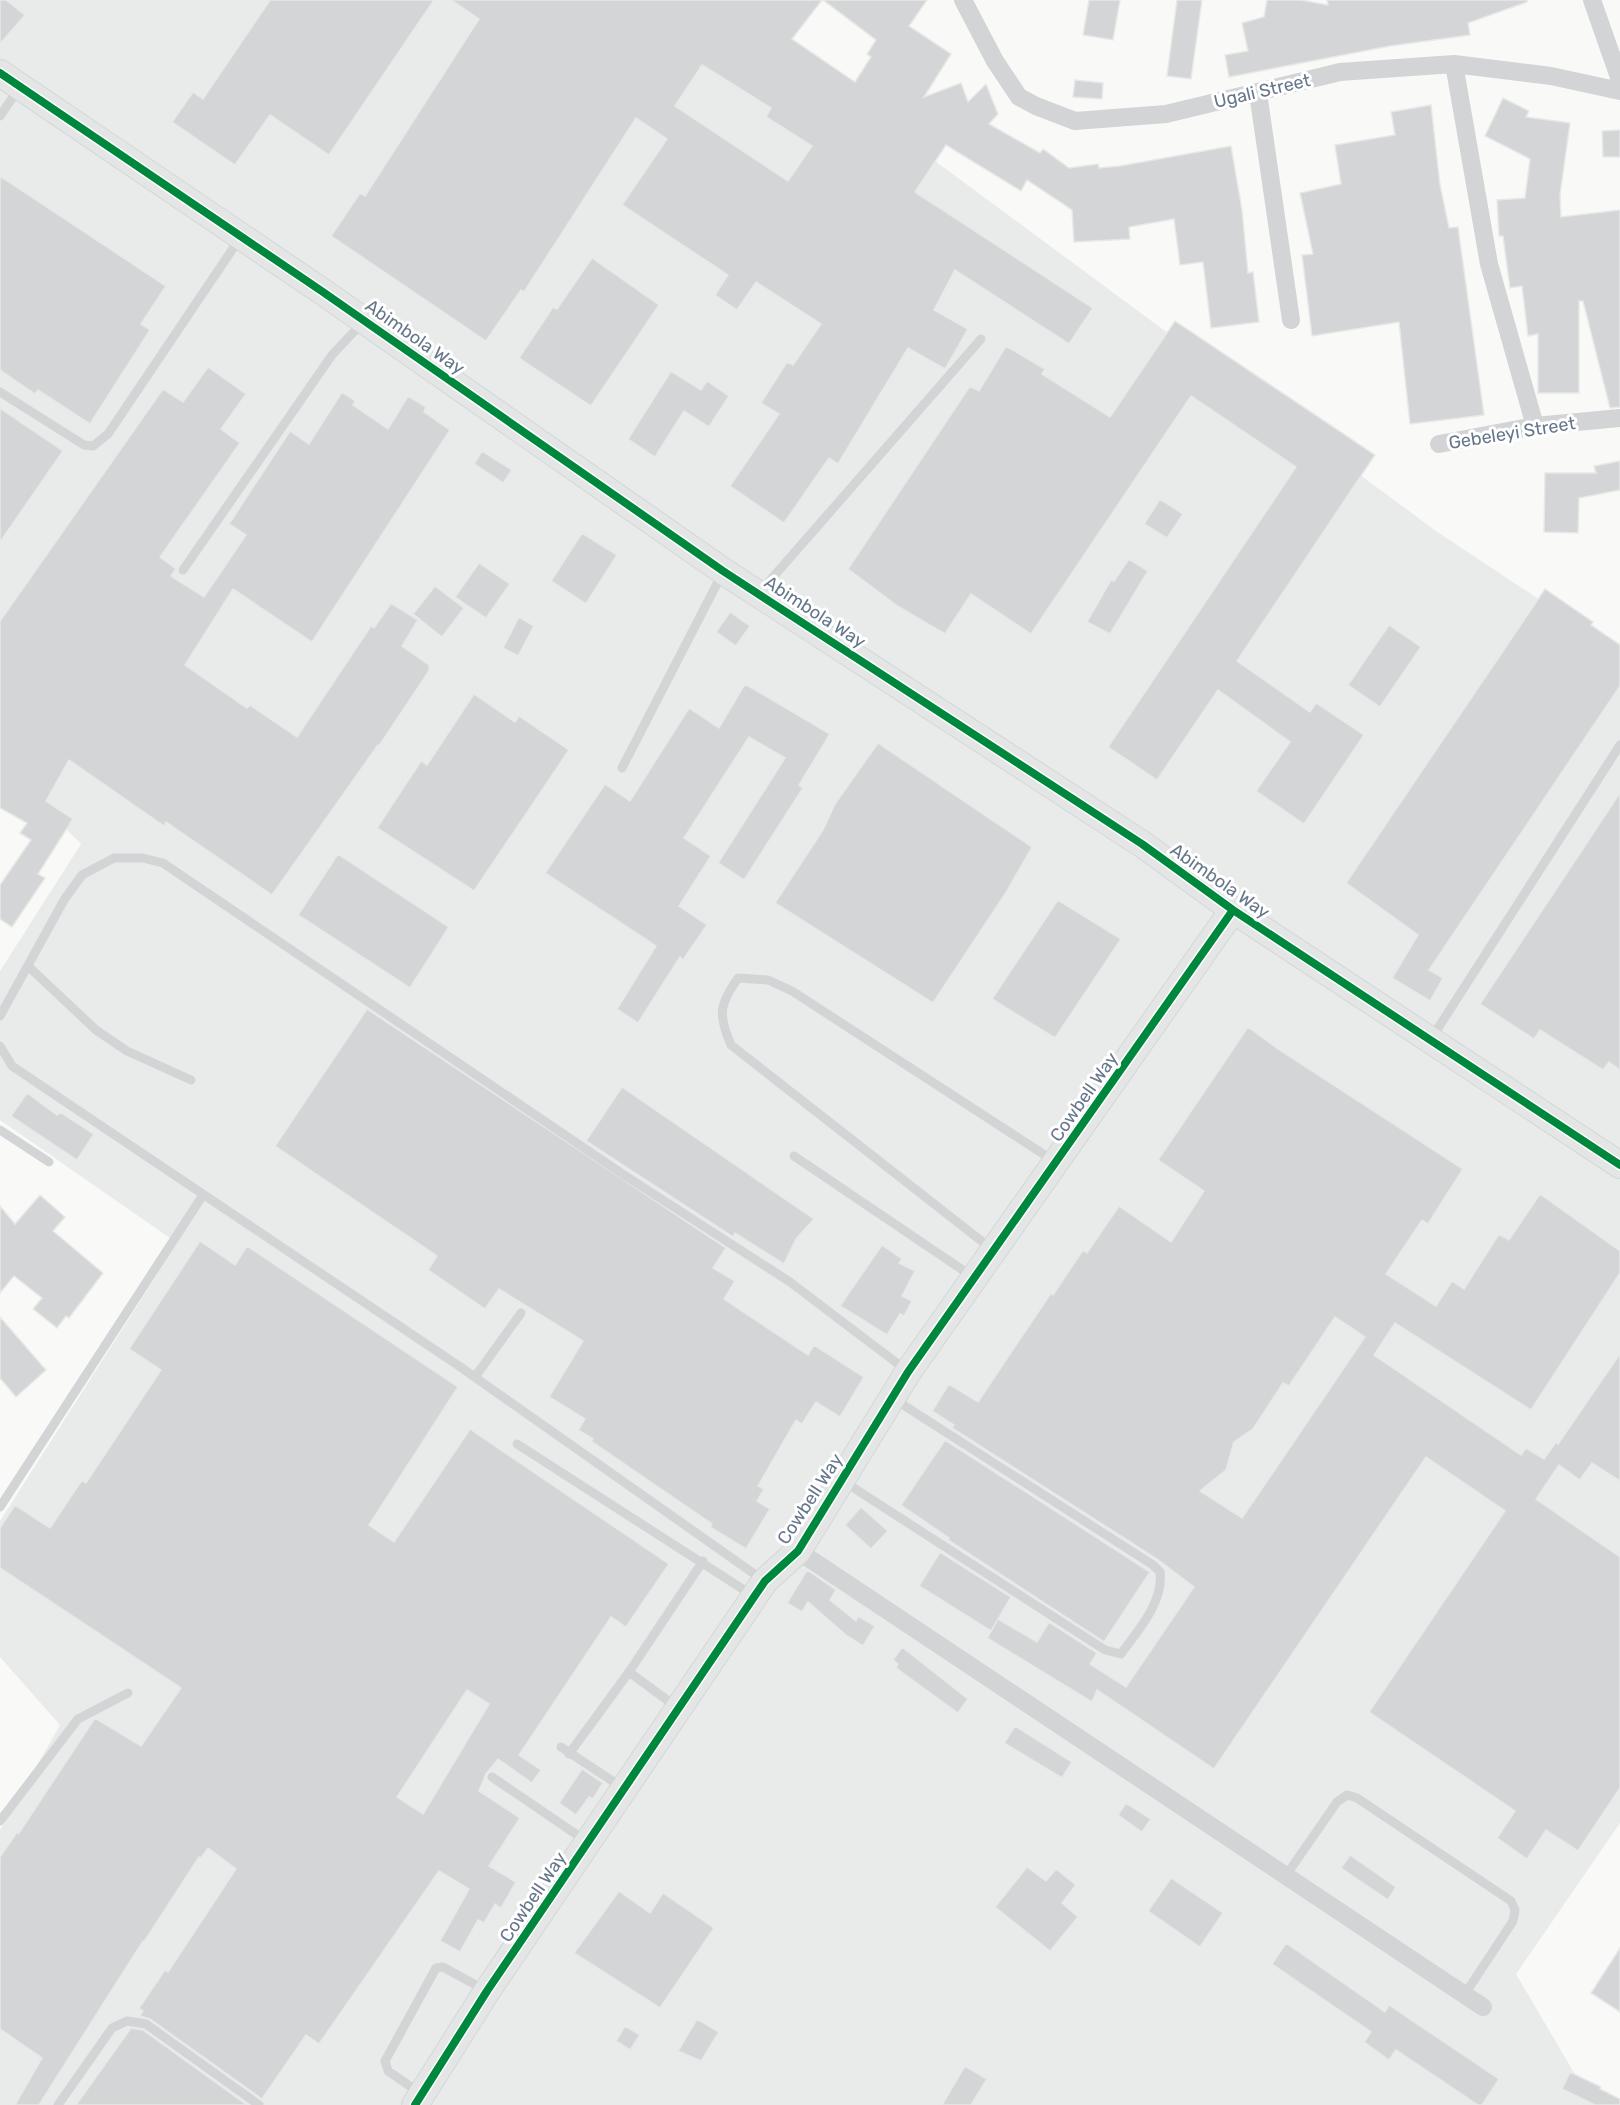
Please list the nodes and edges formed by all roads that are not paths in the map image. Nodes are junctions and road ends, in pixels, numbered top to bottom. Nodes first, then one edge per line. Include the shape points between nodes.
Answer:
1 (963, 0) edge
2 (1592, 0) edge
3 (1454, 64) junction
4 (10, 80) edge
5 (1620, 80) edge
6 (1620, 91) edge
7 (1257, 93) junction
8 (0, 116) edge
9 (241, 236) junction
10 (365, 321) junction
11 (1291, 321) dead end
12 (981, 339) dead end
13 (0, 392) edge
14 (1620, 418) edge
15 (1535, 426) junction
16 (1440, 444) dead end
17 (183, 570) dead end
18 (723, 572) junction
19 (759, 593) junction
20 (1620, 745) edge
21 (622, 768) dead end
22 (1233, 910) junction
23 (29, 967) junction
24 (0, 1016) edge
25 (1430, 1041) junction
26 (0, 1046) edge
27 (190, 1080) dead end
28 (0, 1130) edge
29 (794, 1156) dead end
30 (49, 1162) dead end
31 (1056, 1162) junction
32 (1620, 1166) edge
33 (203, 1195) junction
34 (995, 1251) junction
35 (975, 1278) junction
36 (521, 1313) dead end
37 (908, 1372) junction
38 (475, 1377) junction
39 (892, 1398) junction
40 (517, 1444) dead end
41 (842, 1480) junction
42 (0, 1507) edge
43 (798, 1551) junction
44 (703, 1561) junction
45 (759, 1589) junction
46 (629, 1672) junction
47 (129, 1693) dead end
48 (679, 1709) junction
49 (561, 1747) dead end
50 (569, 1754) junction
51 (492, 1778) dead end
52 (625, 1789) junction
53 (0, 1821) edge
54 (588, 1842) junction
55 (1287, 1874) junction
56 (487, 1991) junction
57 (1464, 1994) junction
58 (1483, 2007) dead end
59 (418, 2100) edge
60 (58, 2105) edge
61 (259, 2105) edge

1 - 7 street, Ugali Street via 994,62 1019,97 1075,121 1166,114
2 - 5 street
3 - 6 street, Ugali Street via 1551,76
3 - 7 street, Ugali Street via 1340,72
3 - 15 street via 1489,264
4 - 8 lane
4 - 9 street, Abimbola Way
7 - 11 street
9 - 10 street, Abimbola Way
9 - 13 lane via 108,434 93,446 84,445
10 - 17 lane via 332,354
10 - 18 street, Abimbola Way
12 - 19 lane
14 - 15 street, Gebeleyi Street
15 - 16 street, Gebeleyi Street
18 - 19 street, Abimbola Way
18 - 21 lane
19 - 22 street, Abimbola Way via 1142,844
20 - 25 lane
22 - 25 street, Abimbola Way
22 - 31 street, Cowbell Way
23 - 24 lane
23 - 27 lane via 96,1030 128,1051
23 - 37 lane via 82,874 114,858 163,863 621,1173 790,1282
25 - 32 street, Abimbola Way
26 - 33 lane via 12,1066
28 - 30 lane
29 - 35 lane
31 - 34 street, Cowbell Way
31 - 34 lane via 792,991 768,980 738,978 721,1011 722,1026 731,1045
33 - 38 lane
33 - 42 lane
34 - 35 street, Cowbell Way
35 - 37 street, Cowbell Way
36 - 38 lane
37 - 39 street, Cowbell Way
38 - 45 lane
39 - 41 street, Cowbell Way
39 - 41 lane via 1153,1565 1160,1572 1162,1589 1145,1620 1122,1654 1106,1650
40 - 44 lane
41 - 43 street, Cowbell Way
43 - 45 street, Cowbell Way
43 - 55 street
44 - 45 lane
44 - 46 lane
45 - 48 street, Cowbell Way
46 - 48 lane
46 - 50 lane
47 - 53 lane via 78,1719
48 - 52 street, Cowbell Way
49 - 50 lane
50 - 52 lane
51 - 54 lane
52 - 54 street, Cowbell Way
54 - 56 street, Cowbell Way
55 - 57 street
55 - 57 lane via 1337,1802 1347,1795 1511,1901 1515,1910 1513,1921
56 - 59 street, Cowbell Way
56 - 59 lane via 443,1967 436,1968 385,2061 388,2071
57 - 58 street
60 - 61 lane via 112,2028 126,2021 146,2024

